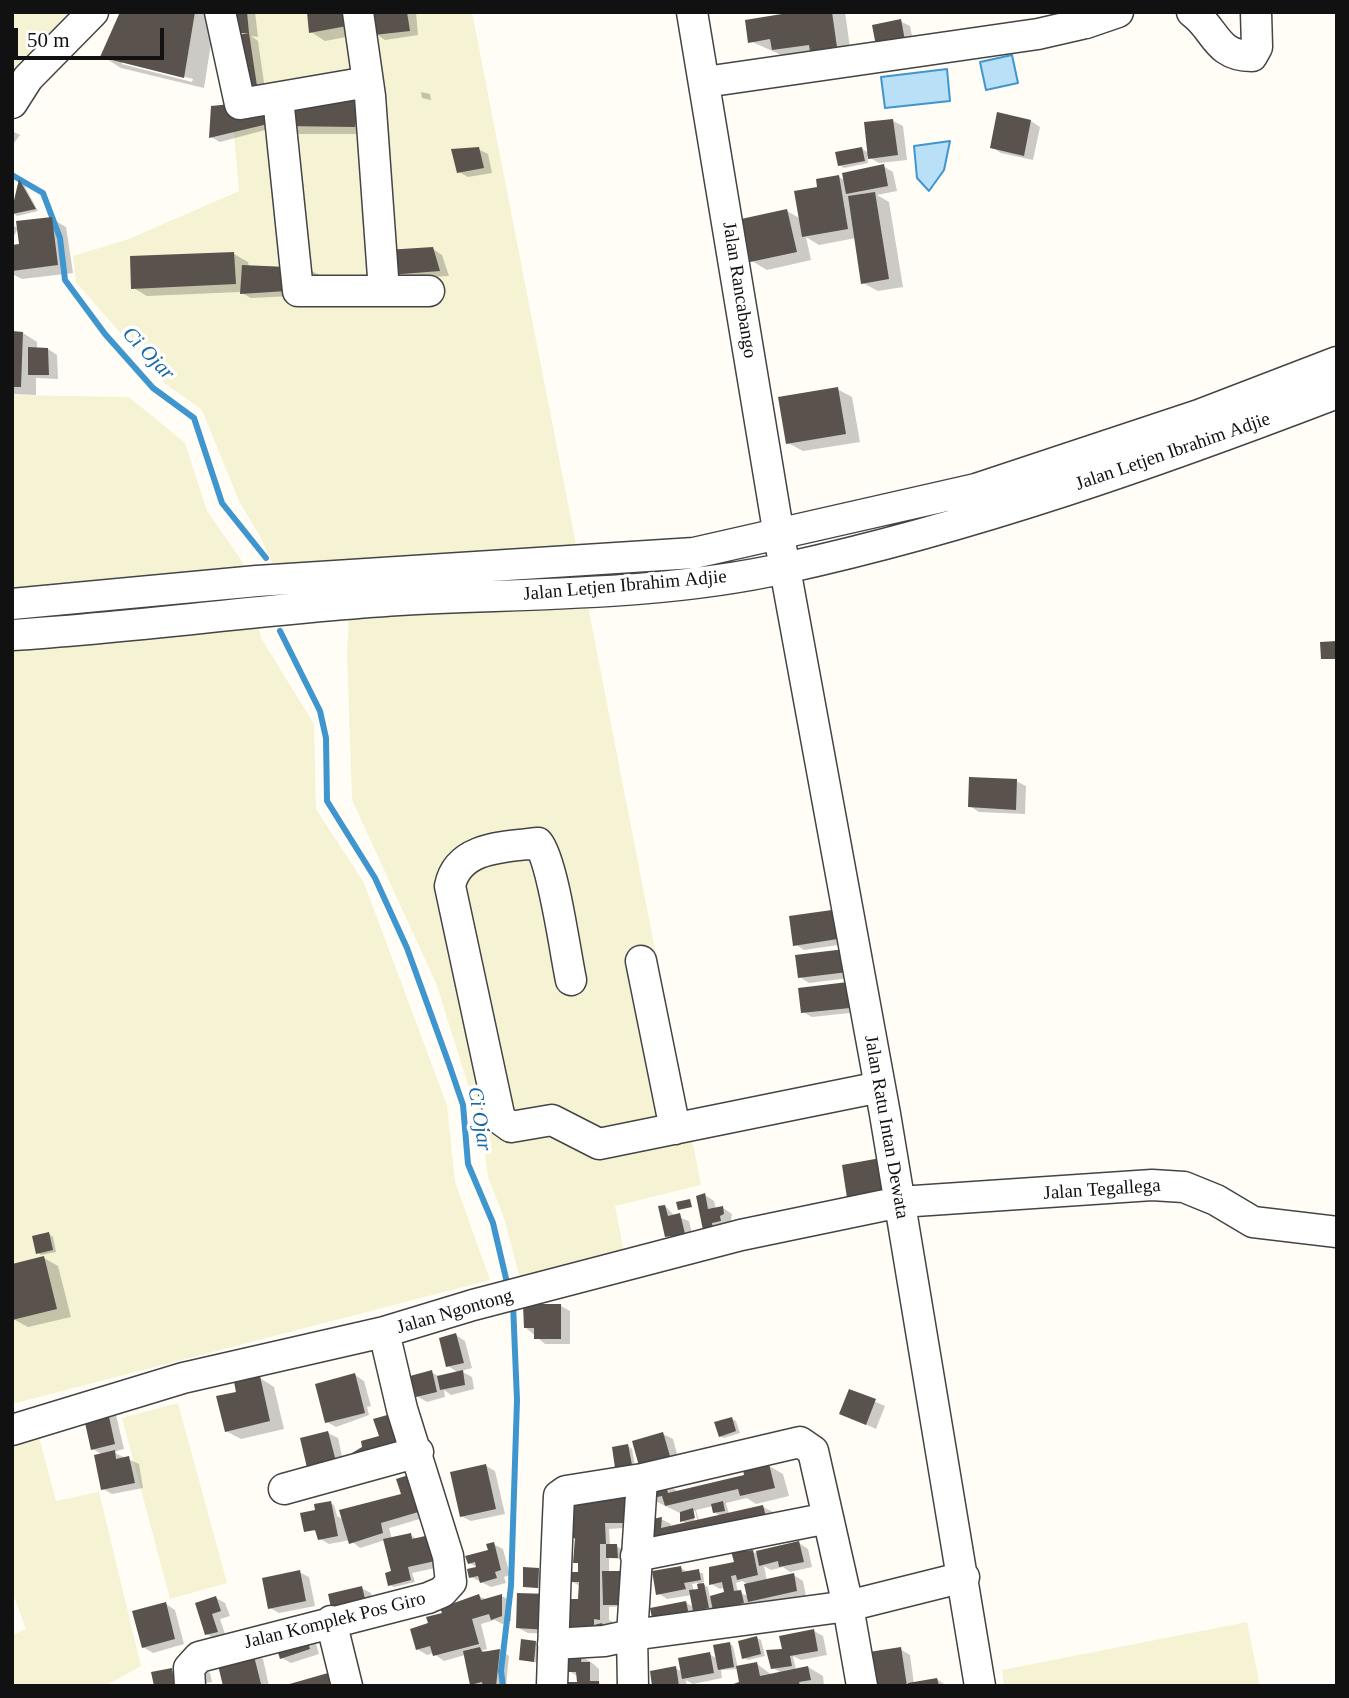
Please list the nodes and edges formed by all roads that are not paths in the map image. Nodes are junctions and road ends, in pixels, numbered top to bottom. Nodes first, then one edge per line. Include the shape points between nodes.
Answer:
1 (93, 12) edge
2 (220, 12) edge
3 (358, 12) edge
4 (692, 12) edge
5 (1118, 12) edge
6 (1192, 12) edge
7 (1256, 12) edge
8 (1087, 17) edge
9 (368, 82) junction
10 (705, 82) junction
11 (278, 98) junction
12 (12, 103) edge
13 (384, 291) junction
14 (429, 291) dead end
15 (1337, 362) edge
16 (1337, 393) edge
17 (1202, 429) junction
18 (779, 536) junction
19 (786, 568) junction
20 (74, 600) junction
21 (12, 604) edge
22 (80, 631) junction
23 (12, 635) edge
24 (641, 961) dead end
25 (571, 980) dead end
26 (880, 1087) junction
27 (675, 1129) junction
28 (900, 1202) junction
29 (1337, 1232) edge
30 (384, 1332) junction
31 (12, 1430) edge
32 (418, 1452) junction
33 (642, 1479) junction
34 (284, 1489) dead end
35 (828, 1518) junction
36 (636, 1556) junction
37 (964, 1577) junction
38 (848, 1606) junction
39 (331, 1621) junction
40 (632, 1635) junction
41 (554, 1644) junction
42 (856, 1685) edge
43 (190, 1686) edge
44 (347, 1686) edge
45 (552, 1686) edge
46 (633, 1686) edge
47 (980, 1686) edge

1 - 12 street via 28,78
2 - 11 street via 240,104
3 - 9 street
4 - 10 street, Jalan Rancabango
5 - 8 street
6 - 7 street via 1217,43 1237,56 1252,56 1257,47
8 - 10 street via 1005,39
9 - 11 street
9 - 13 street
10 - 18 street, Jalan Rancabango
11 - 13 street via 298,291
13 - 14 street
15 - 17 street, Jalan Letjen Ibrahim Adjie
16 - 17 street, Jalan Letjen Ibrahim Adjie
17 - 18 street, Jalan Letjen Ibrahim Adjie
17 - 19 street, Jalan Letjen Ibrahim Adjie via 988,514
18 - 19 street, Jalan Rancabango
18 - 20 street, Jalan Letjen Ibrahim Adjie via 694,553 270,580
19 - 22 street, Jalan Letjen Ibrahim Adjie via 701,583 260,610
19 - 26 street, Jalan Ratu Intan Dewata
20 - 21 street, Jalan Letjen Ibrahim Adjie
20 - 22 street
22 - 23 street, Jalan Letjen Ibrahim Adjie
24 - 27 street
25 - 27 street via 538,843 475,853 463,862 453,873 450,886 500,1119 511,1127 552,1120 599,1144
26 - 27 street
26 - 28 street, Jalan Ratu Intan Dewata
28 - 29 street, Jalan Tegallega via 1152,1185 1184,1187 1253,1222
28 - 30 street, Jalan Ngontong via 741,1235
28 - 37 street, Jalan Ratu Intan Dewata
30 - 31 street, Jalan Ngontong via 183,1378
30 - 32 street, Jalan Komplek Pos Giro via 402,1409
32 - 34 street
32 - 39 street, Jalan Komplek Pos Giro via 451,1582 428,1598
33 - 35 street via 800,1443 813,1451
33 - 36 street
33 - 41 street via 559,1496
35 - 36 street
35 - 38 street
36 - 40 street
37 - 38 street
37 - 47 street, Jalan Ratu Intan Dewata
38 - 40 street
38 - 42 street
39 - 43 street, Jalan Komplek Pos Giro via 199,1657 189,1668
39 - 44 street
40 - 41 street via 604,1642
40 - 46 street
41 - 45 street

